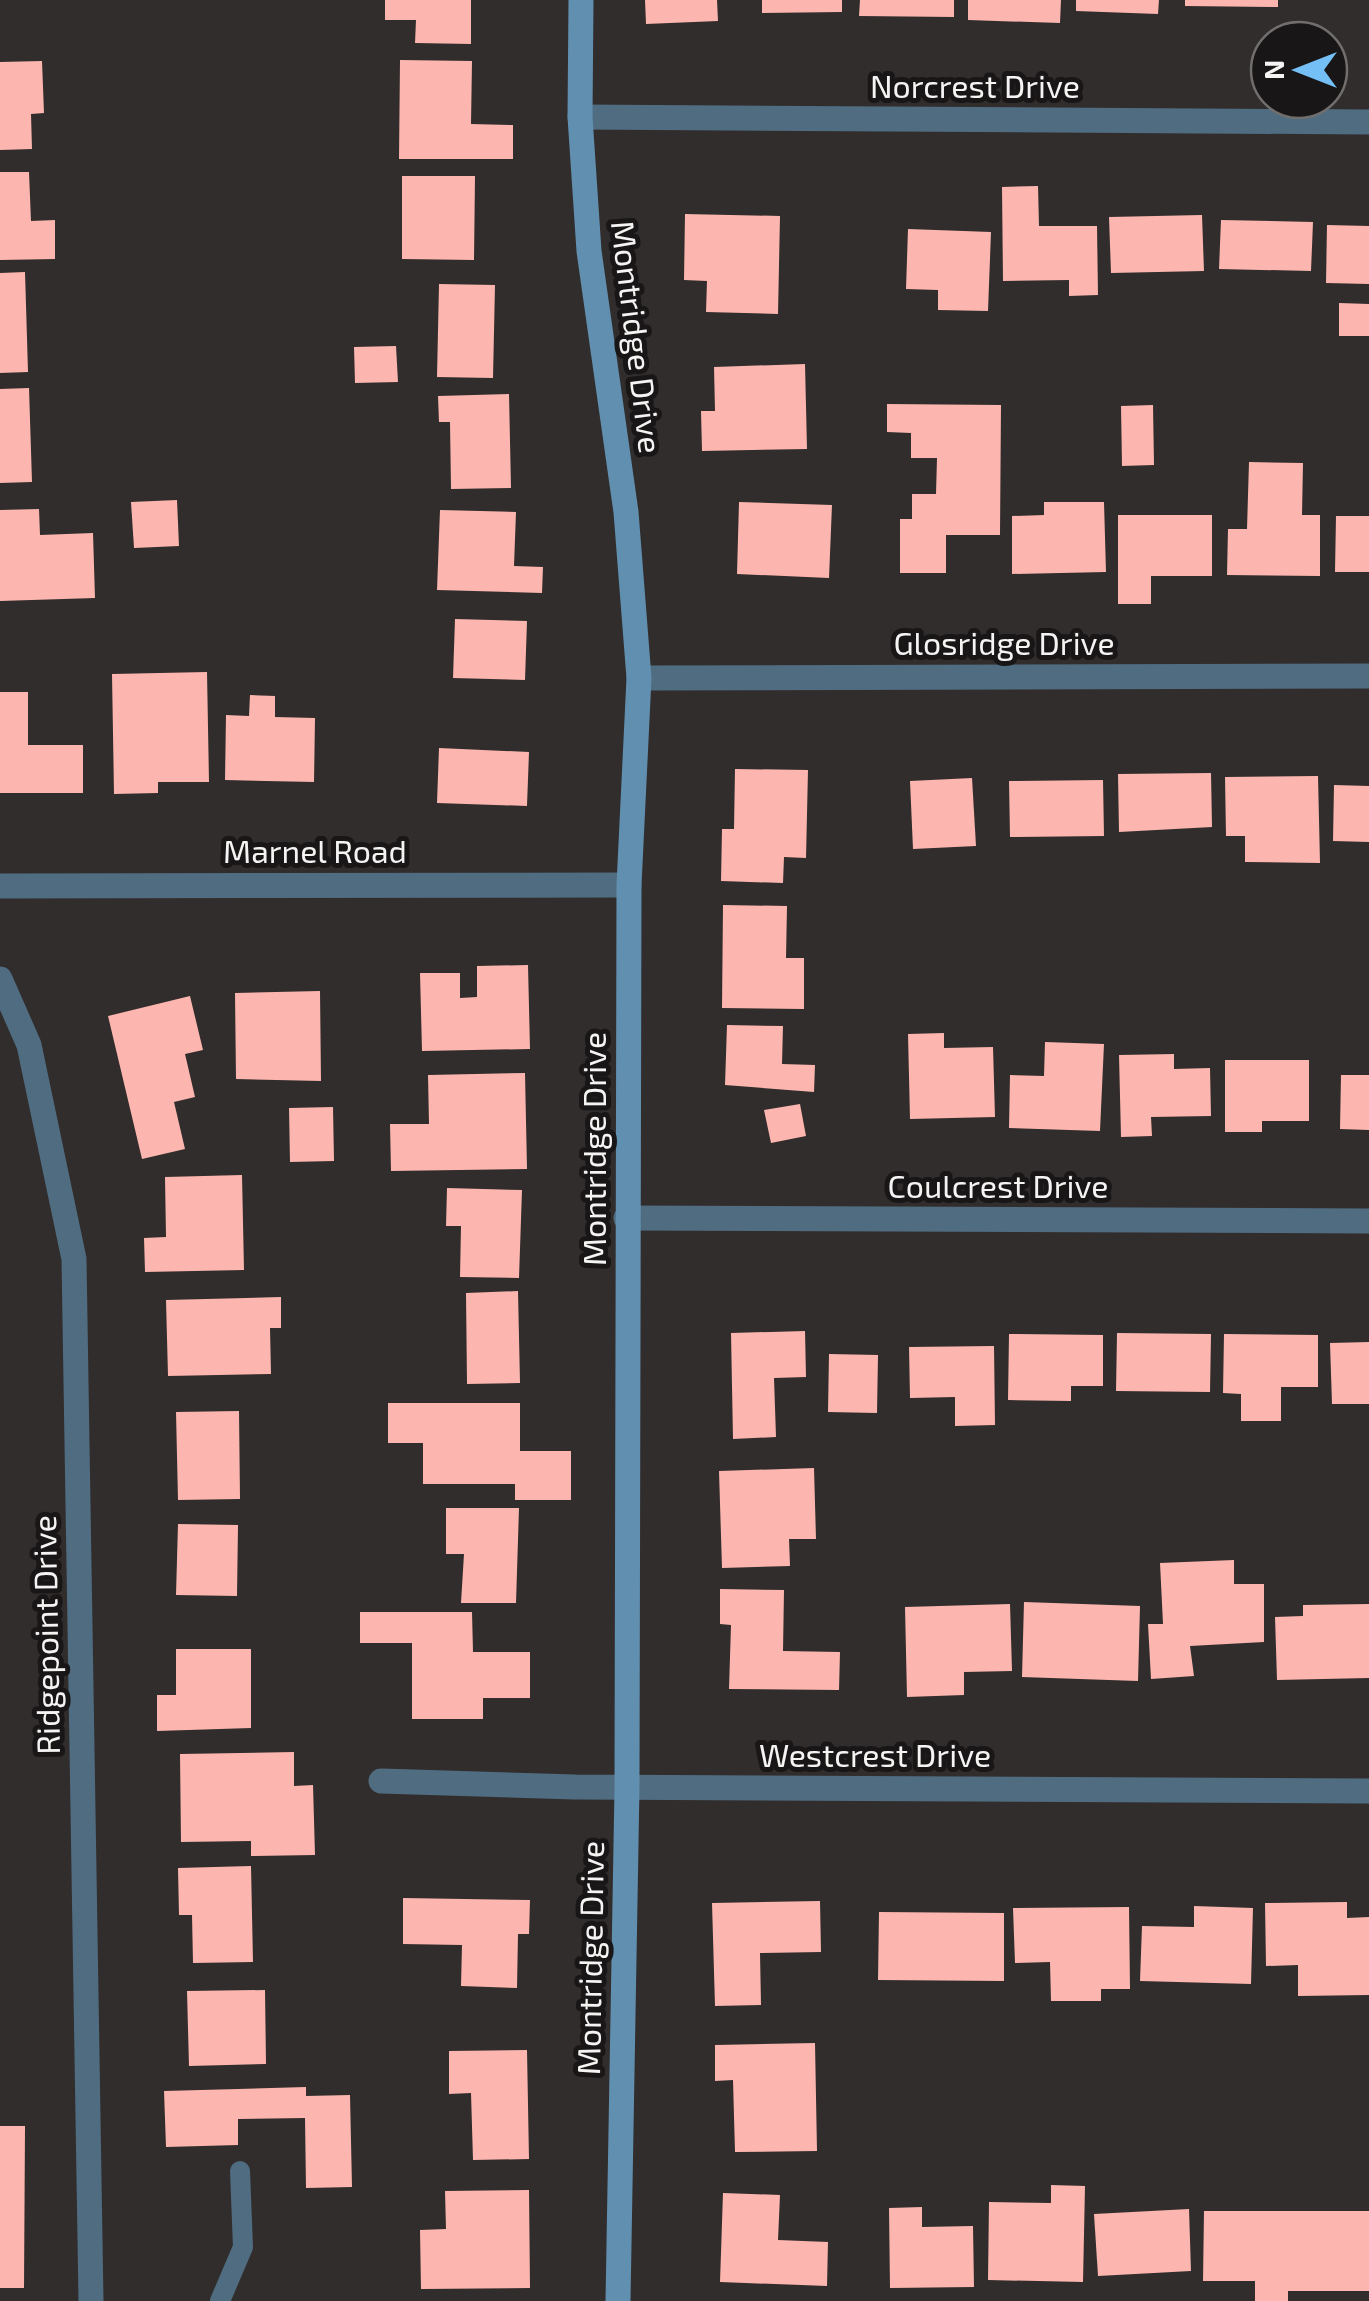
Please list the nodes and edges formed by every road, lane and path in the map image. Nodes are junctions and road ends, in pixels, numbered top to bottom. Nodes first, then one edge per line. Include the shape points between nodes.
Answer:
1 (581, 0) edge
2 (580, 117) junction
3 (1369, 122) edge
4 (1369, 676) edge
5 (638, 678) junction
6 (630, 885) junction
7 (0, 886) edge
8 (0, 979) edge
9 (626, 1218) junction
10 (1369, 1221) edge
11 (381, 1781) dead end
12 (627, 1786) junction
13 (1369, 1791) edge
14 (240, 2171) dead end
15 (91, 2301) edge
16 (220, 2301) edge
17 (618, 2301) edge

1 - 2 street, Montridge Drive
2 - 3 street, Norcrest Drive
2 - 5 street, Montridge Drive via 589,251 626,512
4 - 5 street, Glosridge Drive
5 - 6 street, Montridge Drive
6 - 7 street, Marnel Road
6 - 9 street, Montridge Drive
8 - 15 street, Ridgepoint Drive via 29,1045 74,1259
9 - 10 street, Coulcrest Drive
9 - 12 street, Montridge Drive
11 - 12 street, Westcrest Drive
12 - 13 street, Westcrest Drive
12 - 17 street, Montridge Drive
14 - 16 lane via 244,2247

